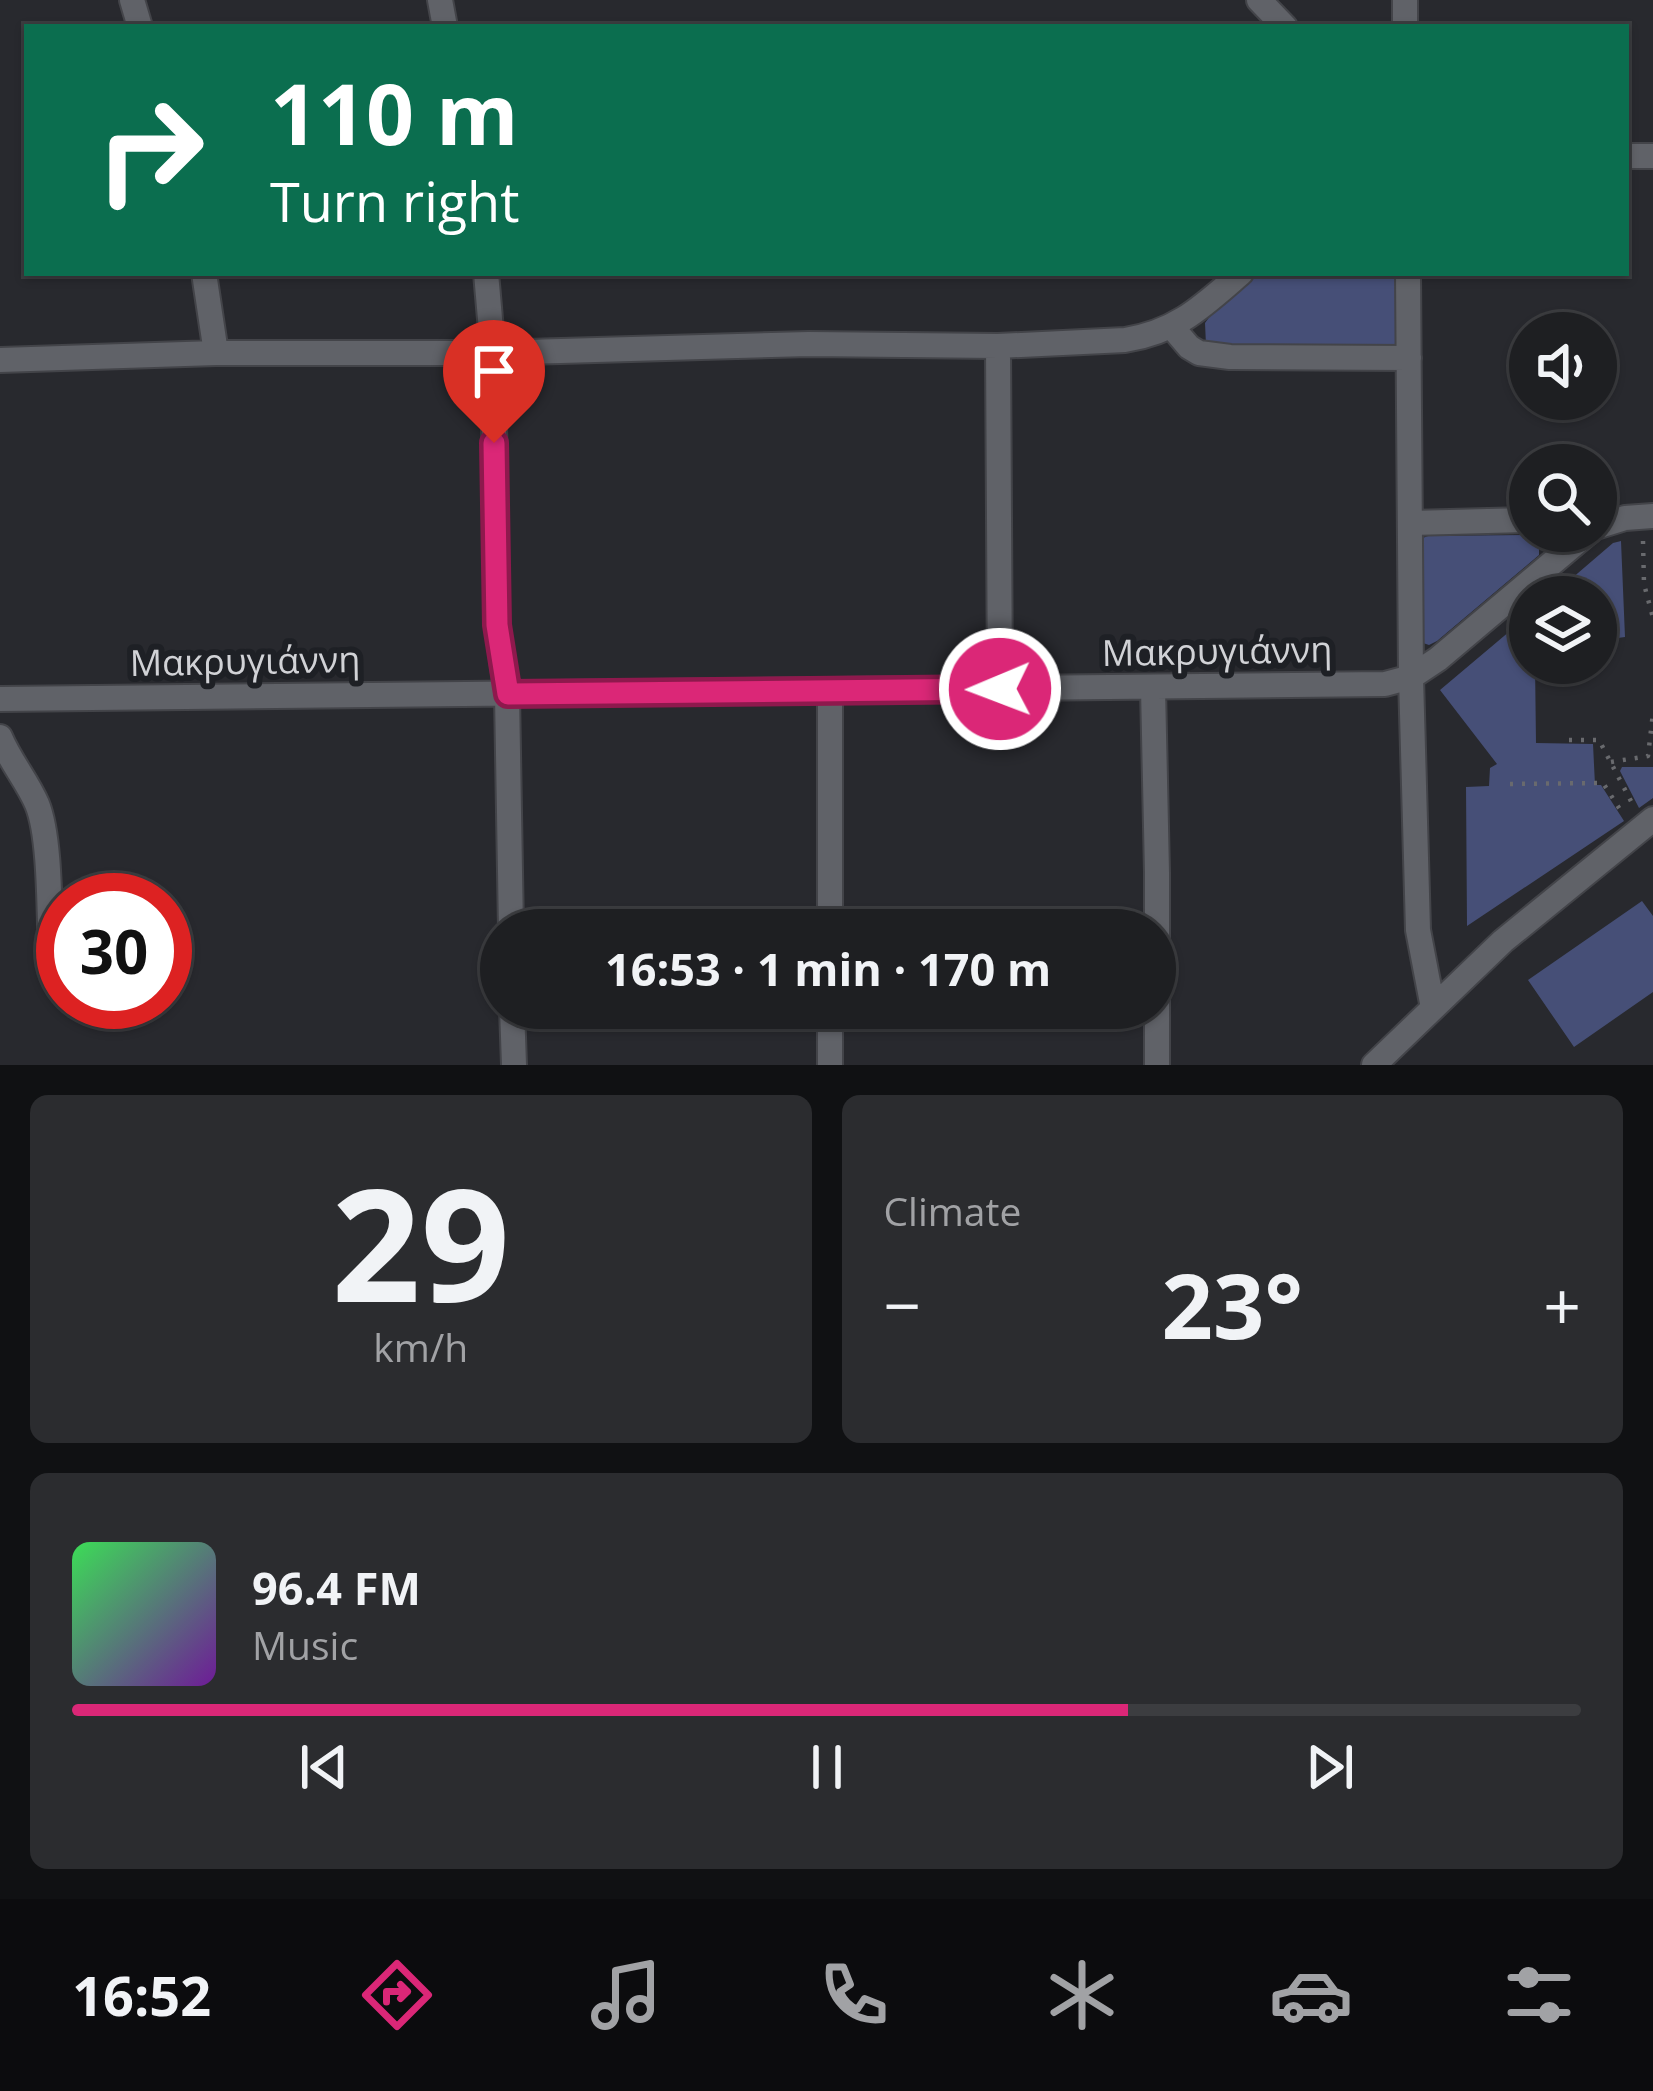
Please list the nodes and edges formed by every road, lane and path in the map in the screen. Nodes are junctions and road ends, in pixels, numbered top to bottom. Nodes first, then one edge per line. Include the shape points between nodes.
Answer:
1 (1258, 0) edge
2 (1282, 24) edge
3 (204, 276) edge
4 (486, 276) edge
5 (1238, 276) edge
6 (1408, 276) edge
7 (1172, 327) junction
8 (998, 346) junction
9 (493, 352) junction
10 (217, 353) junction
11 (1408, 358) junction
12 (0, 360) edge
13 (1648, 516) edge
14 (1509, 521) edge
15 (1617, 521) edge
16 (1411, 523) junction
17 (1563, 552) edge
18 (1653, 616) edge
19 (1411, 677) junction
20 (1153, 688) junction
21 (1000, 689) junction
22 (830, 691) junction
23 (508, 694) junction
24 (0, 699) edge
25 (1653, 713) edge
26 (0, 737) edge
27 (1569, 740) dead end
28 (1611, 762) junction
29 (1510, 784) dead end
30 (1644, 826) edge
31 (46, 873) edge
32 (512, 909) edge
33 (830, 909) edge
34 (1433, 1008) junction
35 (513, 1029) edge
36 (830, 1029) edge
37 (514, 1065) edge
38 (830, 1065) edge
39 (1157, 1065) edge
40 (1374, 1065) edge

1 - 2 street
3 - 10 street
4 - 9 street
5 - 7 street
6 - 11 street
7 - 8 street via 1125,340
7 - 11 street via 1199,353
8 - 9 street
8 - 21 street
9 - 10 street
9 - 23 street via 497,625
10 - 12 street
11 - 16 street
13 - 15 street, Μακρυγιάννη
13 - 18 path via 1644,584
14 - 16 street
16 - 19 street
17 - 19 street, Μακρυγιάννη
19 - 20 street, Μακρυγιάννη via 1362,686
19 - 34 street via 1418,930
20 - 21 street, Μακρυγιάννη
20 - 39 street
21 - 22 street, Μακρυγιάννη
22 - 23 street, Μακρυγιάννη
22 - 33 street
23 - 24 street, Μακρυγιάννη
23 - 32 street
25 - 28 path via 1648,756
26 - 31 street via 36,802
27 - 28 path via 1599,740
28 - 30 path
29 - 30 path via 1603,783
30 - 34 street
34 - 40 street
35 - 37 street
36 - 38 street

